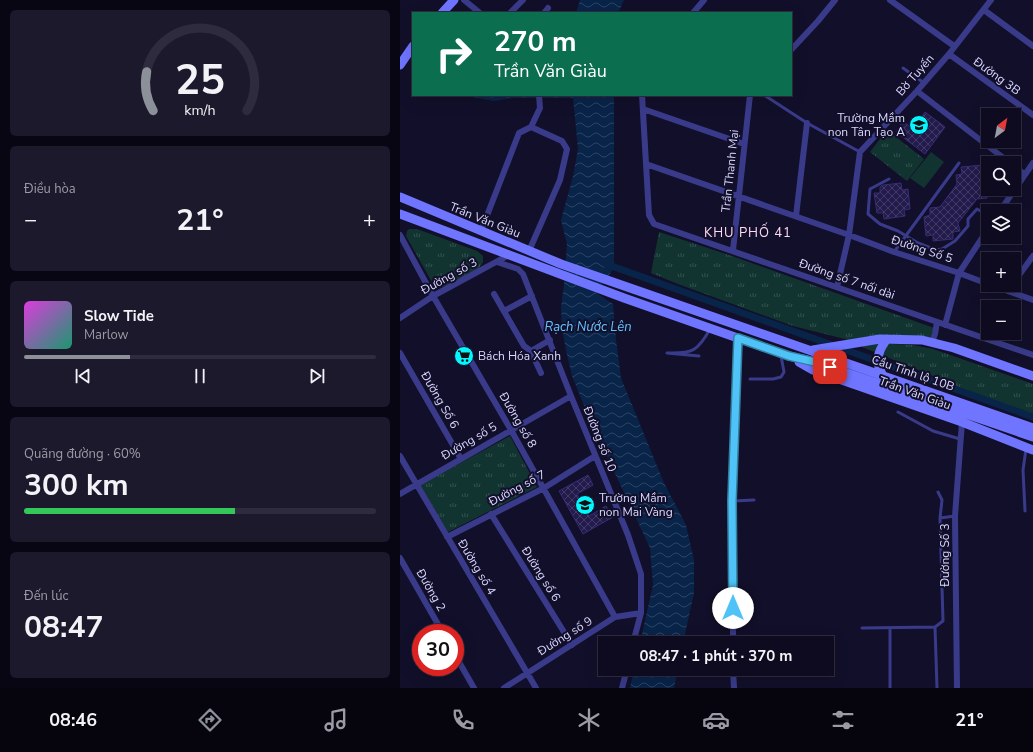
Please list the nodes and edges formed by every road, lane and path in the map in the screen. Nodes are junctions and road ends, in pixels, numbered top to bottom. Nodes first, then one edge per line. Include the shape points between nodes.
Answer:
1 (454, 0) edge
2 (464, 0) edge
3 (523, 0) edge
4 (704, 0) edge
5 (835, 0) edge
6 (890, 0) edge
7 (991, 0) edge
8 (984, 10) junction
9 (443, 12) edge
10 (479, 12) edge
11 (511, 12) edge
12 (694, 12) edge
13 (954, 46) junction
14 (1033, 46) edge
15 (792, 49) edge
16 (404, 52) edge
17 (949, 54) junction
18 (400, 65) edge
19 (903, 68) dead end
20 (924, 83) junction
21 (917, 91) junction
22 (539, 96) edge
23 (642, 96) edge
24 (750, 96) edge
25 (766, 96) edge
26 (643, 109) junction
27 (1033, 116) edge
28 (808, 123) junction
29 (531, 126) junction
30 (744, 144) junction
31 (860, 152) junction
32 (1001, 156) edge
33 (959, 163) dead end
34 (1033, 163) edge
35 (646, 164) junction
36 (1021, 172) edge
37 (1024, 174) junction
38 (889, 179) dead end
39 (400, 197) edge
40 (739, 197) junction
41 (1005, 204) edge
42 (981, 211) edge
43 (400, 214) edge
44 (796, 216) junction
45 (481, 231) junction
46 (400, 235) edge
47 (849, 235) junction
48 (906, 236) junction
49 (981, 240) edge
50 (732, 250) junction
51 (530, 251) junction
52 (894, 252) junction
53 (510, 255) junction
54 (1033, 256) edge
55 (497, 262) junction
56 (1021, 272) edge
57 (959, 273) junction
58 (981, 282) edge
59 (837, 287) junction
60 (1010, 292) edge
61 (494, 294) dead end
62 (433, 296) junction
63 (532, 296) junction
64 (1033, 300) edge
65 (504, 311) junction
66 (400, 318) edge
67 (937, 322) junction
68 (945, 325) junction
69 (710, 329) junction
70 (738, 338) junction
71 (550, 340) junction
72 (883, 341) junction
73 (784, 342) joint
74 (932, 342) junction
75 (810, 350) junction
76 (531, 351) junction
77 (400, 353) edge
78 (780, 353) junction
79 (1033, 355) edge
80 (699, 356) dead end
81 (789, 356) junction
82 (802, 359) joint
83 (542, 373) dead end
84 (882, 374) junction
85 (1033, 376) edge
86 (750, 379) dead end
87 (571, 396) junction
88 (898, 412) dead end
89 (962, 422) junction
90 (1033, 428) edge
91 (511, 430) junction
92 (1033, 437) edge
93 (960, 439) junction
94 (1030, 449) edge
95 (400, 456) edge
96 (595, 456) junction
97 (461, 459) junction
98 (416, 484) junction
99 (544, 488) junction
100 (938, 492) dead end
101 (400, 494) edge
102 (754, 500) dead end
103 (732, 501) junction
104 (1025, 512) dead end
105 (491, 514) junction
106 (955, 516) junction
107 (940, 518) junction
108 (447, 537) junction
109 (400, 558) edge
110 (641, 613) junction
111 (616, 617) junction
112 (438, 624) edge
113 (935, 627) junction
114 (862, 628) dead end
115 (890, 628) junction
116 (636, 636) edge
117 (733, 636) edge
118 (572, 645) junction
119 (464, 671) edge
120 (527, 673) junction
121 (625, 676) edge
122 (733, 676) edge
123 (474, 688) edge
124 (504, 688) edge
125 (536, 688) edge
126 (622, 688) edge
127 (734, 688) edge
128 (890, 688) edge
129 (937, 688) edge
130 (957, 688) edge

1 - 9 main road
2 - 10 street
3 - 11 street
4 - 12 street
5 - 15 street
6 - 13 street
7 - 8 street, Bờ Tuyến
8 - 13 street, Bờ Tuyến
8 - 14 street
13 - 17 street, Bờ Tuyến
16 - 18 main road
17 - 20 street, Bờ Tuyến
17 - 27 street, Đường 3B
19 - 20 lane
20 - 21 street, Bờ Tuyến
21 - 31 street, Bờ Tuyến
21 - 32 street
22 - 29 street via 540,108
23 - 26 street
24 - 30 street, Trần Thanh Mại
25 - 28 lane
26 - 30 street
26 - 35 street
28 - 31 lane
28 - 44 street
29 - 45 street via 519,133
29 - 51 street via 562,141 567,149 560,180
30 - 40 street, Trần Thanh Mại
31 - 47 street
33 - 48 lane
34 - 37 street
35 - 40 street, Đường Số 5
35 - 50 street, Đường số 7 nối dài via 649,215 654,224
36 - 37 street
37 - 41 street
38 - 48 lane via 870,189 868,214 880,224
39 - 45 main road, Trần Văn Giàu
40 - 44 street, Đường Số 5
40 - 50 street, Trần Thanh Mại
42 - 48 lane via 977,209 968,219 968,226 955,241 942,249 936,250
43 - 53 main road, Trần Văn Giàu
44 - 47 street, Đường Số 5
45 - 51 main road, Trần Văn Giàu
46 - 62 street, Đường số 8
47 - 52 street, Đường Số 5
47 - 59 street
48 - 52 lane
49 - 57 street
50 - 59 street, Đường số 7 nối dài
51 - 73 main road, Trần Văn Giàu
52 - 57 street, Đường Số 5
53 - 55 street, Đường số 3
53 - 69 main road, Trần Văn Giàu
54 - 56 street
55 - 62 street, Đường số 3
55 - 63 street, Đường số 10 via 518,269 523,274
57 - 58 street, Đường Số 5
57 - 68 street
59 - 67 street, Đường số 7 nối dài
60 - 64 street, Đường Số 5
61 - 65 street
62 - 66 street, Đường số 3
62 - 91 street, Đường số 8
63 - 65 street
63 - 71 street, Đường số 10
65 - 76 street via 524,346
67 - 68 street, Đường số 7 nối dài
67 - 74 street
68 - 79 street, Đường số 7 nối dài
69 - 70 main road, Trần Văn Giàu
69 - 80 lane via 704,341 696,348 684,354 667,353
70 - 78 main road, Trần Văn Giàu
70 - 103 street
71 - 76 street
71 - 87 street, Đường số 10
72 - 74 main road via 907,339
72 - 75 main road
72 - 84 main road via 877,364
73 - 75 main road, Cầu Tỉnh lộ 10B
74 - 85 main road
75 - 84 main road, Cầu Tỉnh lộ 10B
76 - 83 street
77 - 97 street, Đường Số 6
78 - 81 main road, Trần Văn Giàu
78 - 86 lane via 784,372 781,377
81 - 82 main road, Trần Văn Giàu
81 - 89 main road, Trần Văn Giàu via 813,370
82 - 92 main road, Cầu Tỉnh lộ 10B
84 - 90 main road, Cầu Tỉnh lộ 10B
87 - 91 street, Đường số 5
87 - 96 street, Đường số 10
88 - 93 lane via 933,431
89 - 93 street, Đường Số 3
89 - 94 main road, Trần Văn Giàu
91 - 97 street, Đường số 5
91 - 99 street, Đường số 8
93 - 106 street, Đường Số 3
94 - 104 lane via 1023,470
95 - 98 street, Đường số 4
96 - 99 street, Đường số 7
96 - 110 street, Đường số 10 via 641,574
97 - 98 street, Đường số 5
98 - 101 street, Đường số 5
98 - 108 street, Đường số 4
99 - 105 street, Đường số 7
99 - 111 street, Đường số 8
100 - 107 lane via 942,500
102 - 103 lane
103 - 117 street
105 - 108 street, Đường số 7
105 - 118 street, Đường số 6
106 - 107 lane
106 - 130 street, Đường Số 3
107 - 113 lane via 943,621
108 - 120 street, Đường số 4
109 - 112 street, Đường 2
110 - 111 street, Đường số 9
110 - 116 street, Đường số 10
111 - 118 street, Đường số 9
113 - 115 lane
113 - 129 lane
114 - 115 lane
115 - 128 lane
118 - 120 street, Đường số 9
119 - 123 street
120 - 124 street, Đường số 9
120 - 125 street, Đường số 4
121 - 126 street
122 - 127 street

